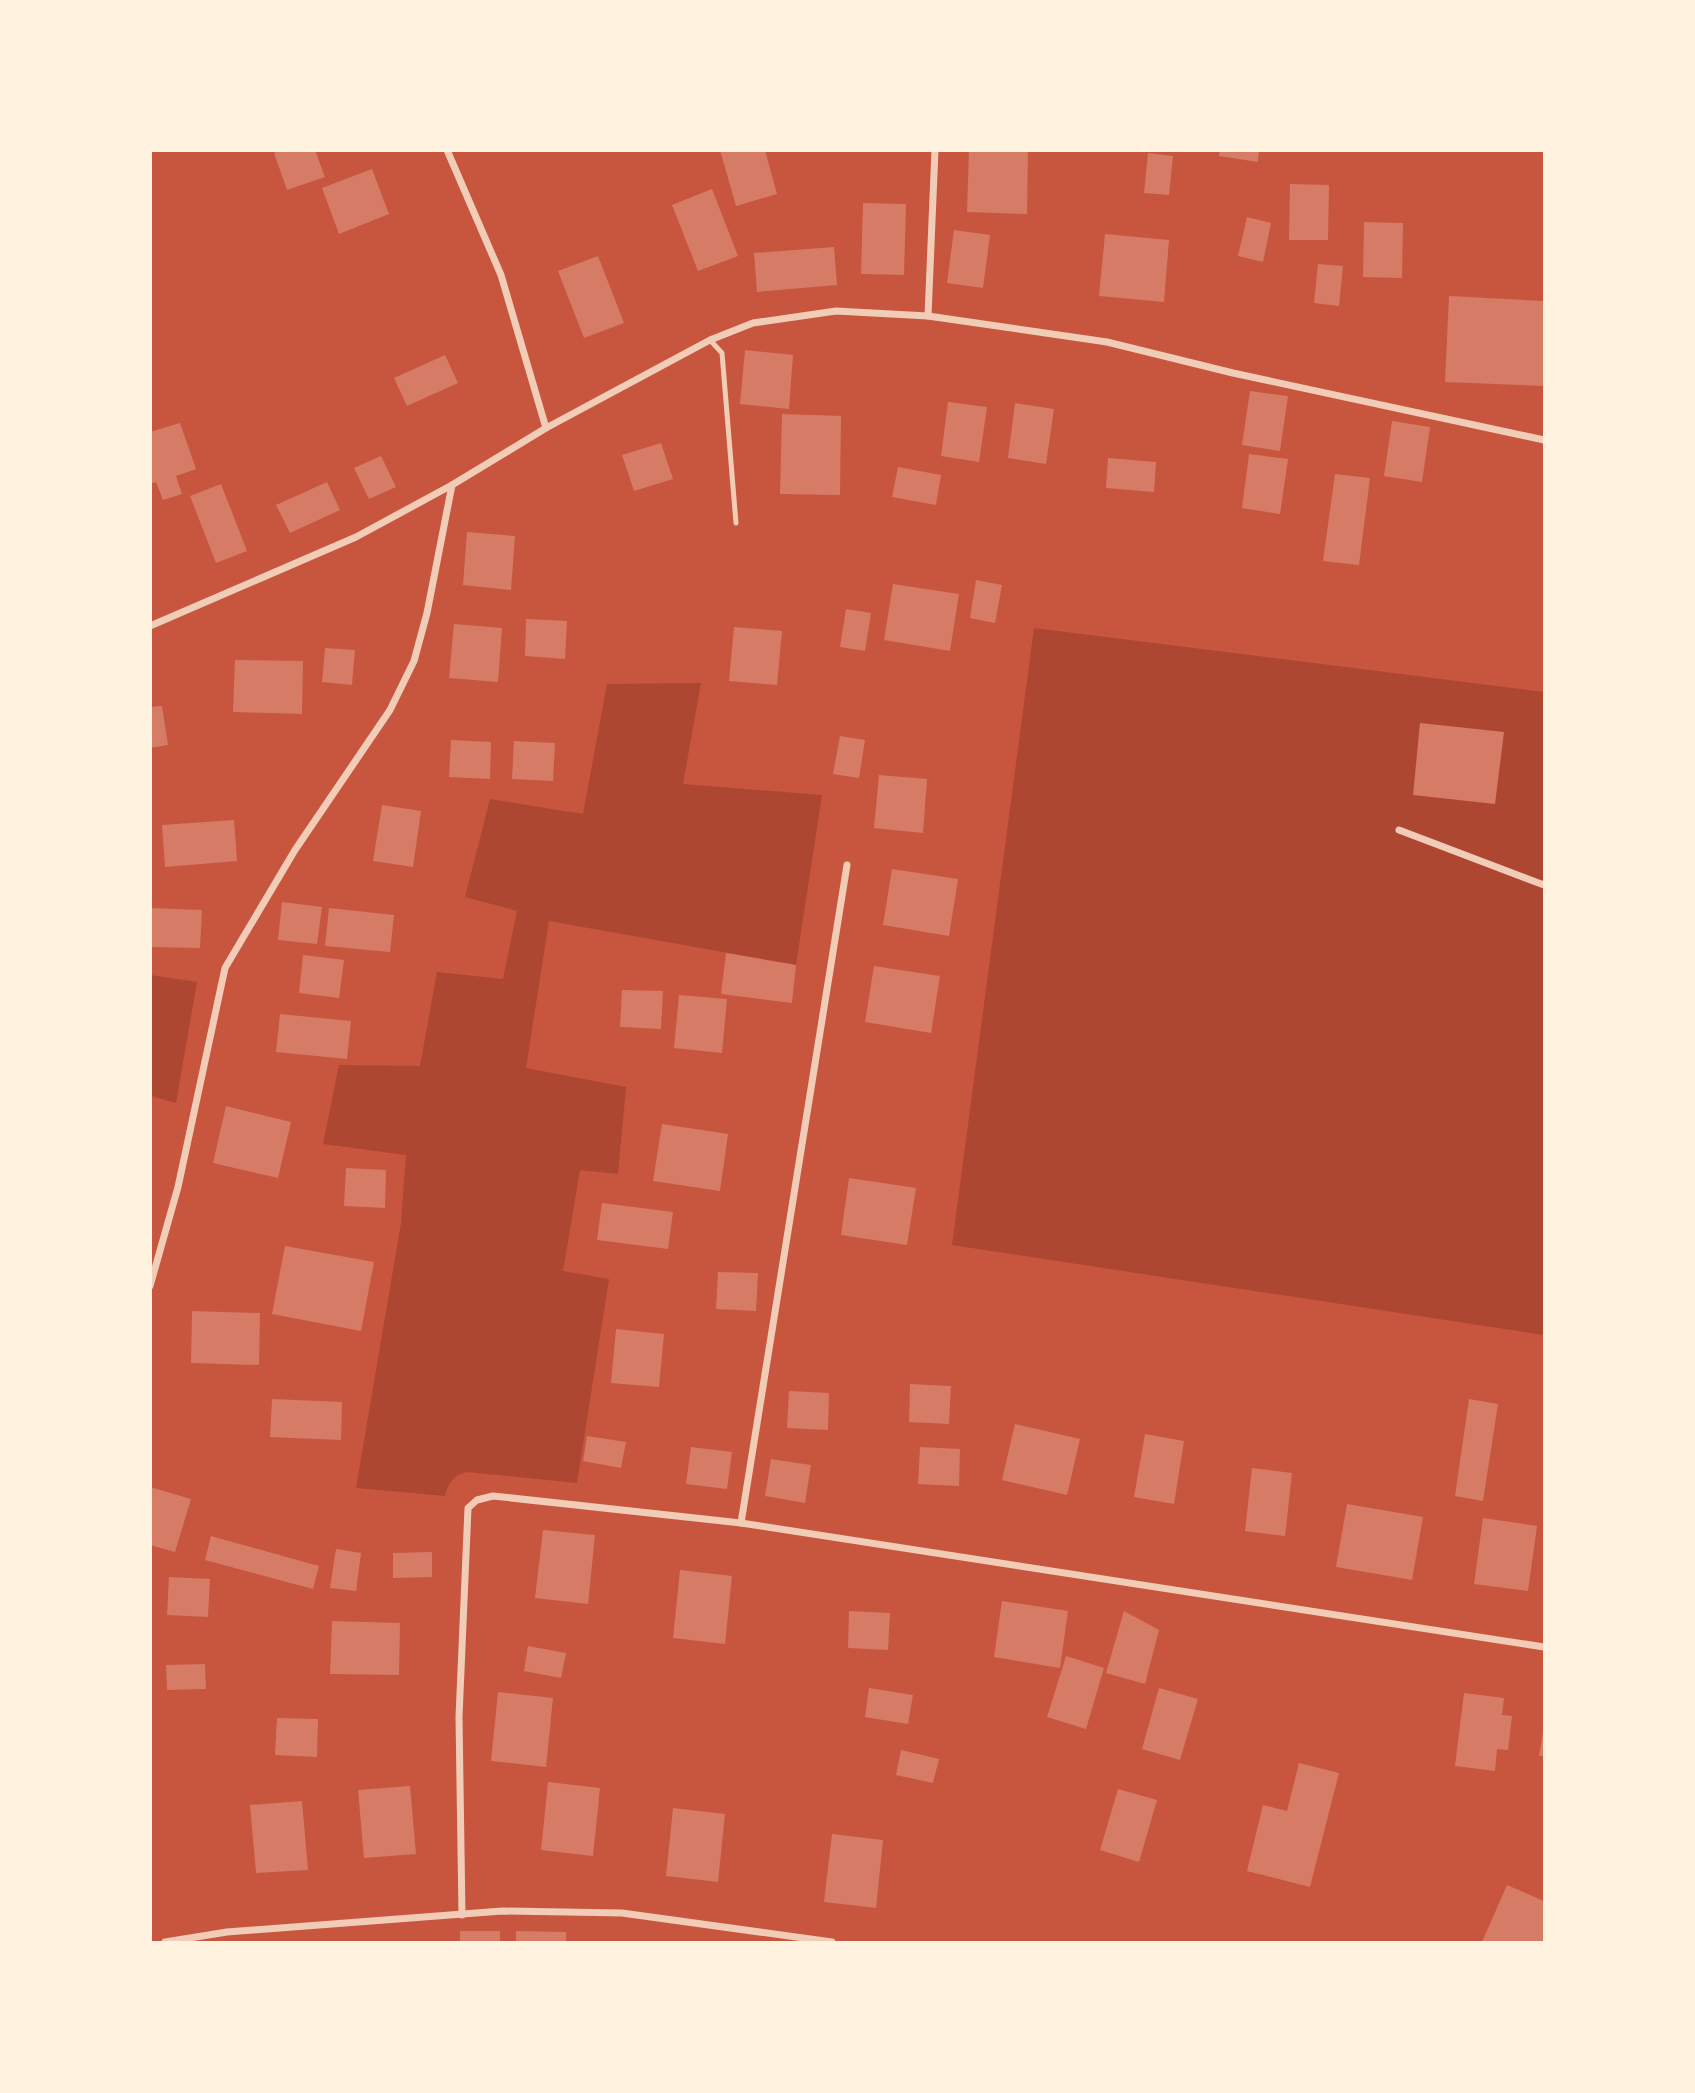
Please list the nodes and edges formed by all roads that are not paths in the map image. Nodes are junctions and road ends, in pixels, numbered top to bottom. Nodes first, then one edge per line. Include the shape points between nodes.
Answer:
1 (447, 150) edge
2 (935, 150) edge
3 (928, 316) junction
4 (710, 340) junction
5 (546, 428) junction
6 (1545, 440) edge
7 (452, 485) junction
8 (736, 523) dead end
9 (150, 626) edge
10 (1399, 830) dead end
11 (847, 865) dead end
12 (1545, 885) edge
13 (150, 1286) edge
14 (741, 1523) junction
15 (1545, 1647) edge
16 (462, 1915) junction
17 (166, 1942) edge
18 (832, 1942) edge

1 - 5 street via 501,275
2 - 3 street
3 - 4 street via 836,311 753,323
3 - 6 street via 1107,342
4 - 5 street
4 - 8 lane via 722,353
5 - 7 street
7 - 9 street via 356,537
7 - 13 street via 414,661 390,710 295,850 225,968 178,1187
10 - 12 street
11 - 14 street
14 - 15 street
14 - 16 street via 493,1496 468,1508 459,1717
16 - 17 street via 227,1932
16 - 18 street via 622,1913

